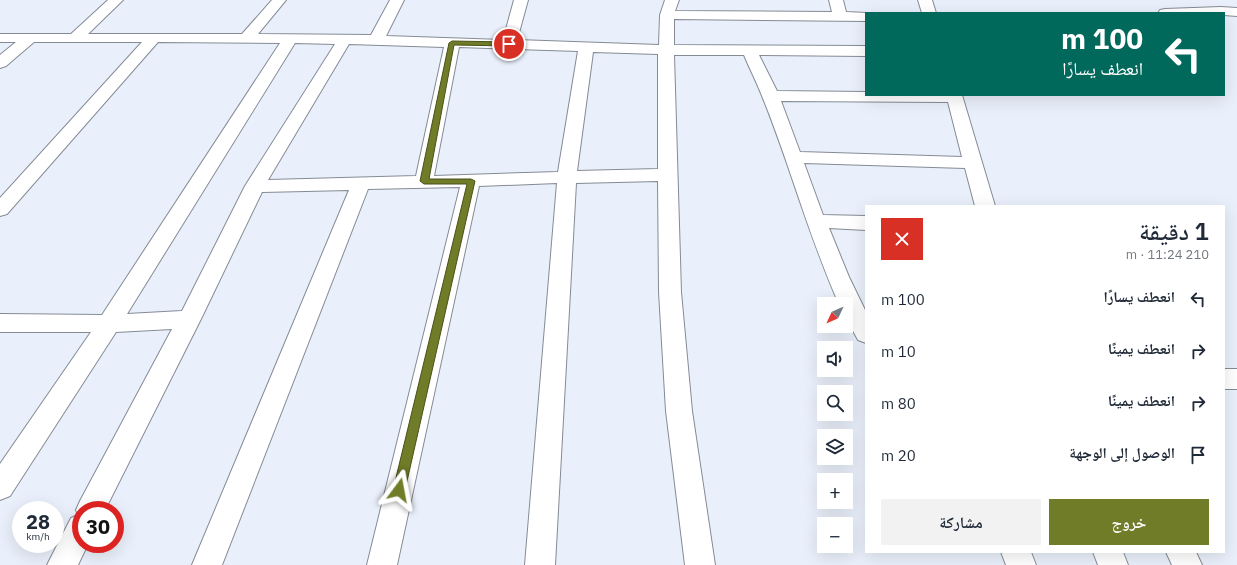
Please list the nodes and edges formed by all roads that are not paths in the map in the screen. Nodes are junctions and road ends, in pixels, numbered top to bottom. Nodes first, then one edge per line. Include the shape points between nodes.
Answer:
1 (116, 0) edge
2 (280, 0) edge
3 (397, 0) edge
4 (521, 0) edge
5 (724, 0) edge
6 (836, 0) edge
7 (925, 0) edge
8 (1210, 0) edge
9 (669, 7) edge
10 (1221, 11) junction
11 (930, 12) edge
12 (1193, 12) edge
13 (1237, 12) edge
14 (718, 15) junction
15 (840, 16) junction
16 (865, 17) edge
17 (155, 37) junction
18 (0, 38) edge
19 (75, 38) junction
20 (246, 38) junction
21 (29, 39) junction
22 (290, 39) junction
23 (345, 39) junction
24 (376, 40) junction
25 (452, 43) junction
26 (509, 44) junction
27 (586, 47) junction
28 (666, 50) junction
29 (749, 50) junction
30 (865, 51) edge
31 (0, 63) edge
32 (771, 96) junction
33 (955, 96) edge
34 (793, 157) junction
35 (974, 163) junction
36 (667, 175) junction
37 (567, 177) junction
38 (424, 181) junction
39 (471, 181) junction
40 (361, 183) junction
41 (255, 186) junction
42 (985, 205) edge
43 (0, 210) edge
44 (816, 221) junction
45 (865, 223) edge
46 (189, 319) junction
47 (0, 323) edge
48 (109, 324) junction
49 (865, 332) edge
50 (1225, 378) edge
51 (1237, 379) edge
52 (0, 487) edge
53 (95, 501) edge
54 (72, 546) edge
55 (1016, 553) edge
56 (1108, 553) edge
57 (1181, 553) edge
58 (62, 565) edge
59 (207, 565) edge
60 (382, 565) edge
61 (540, 565) edge
62 (700, 565) edge
63 (1021, 565) edge
64 (1113, 565) edge
65 (1187, 565) edge

1 - 19 street
2 - 20 street
3 - 24 street
4 - 26 street
5 - 14 street
6 - 15 street
7 - 11 street
8 - 10 street
9 - 14 street
9 - 28 street
10 - 12 street
10 - 13 street
14 - 15 street
15 - 16 street
17 - 19 street
17 - 20 street
17 - 43 street
18 - 21 street
19 - 21 street
20 - 22 street
21 - 31 street
22 - 23 street
22 - 48 street
23 - 24 street
23 - 41 street
24 - 25 street
25 - 26 street
25 - 38 street
26 - 27 street
27 - 28 street
27 - 37 street
28 - 29 street
28 - 36 street
29 - 30 street
29 - 32 street
32 - 33 street
32 - 34 street
33 - 35 street
34 - 35 street
34 - 44 street
35 - 42 street
36 - 37 street
36 - 62 street via 670,292 679,411
37 - 39 street
37 - 61 street
38 - 39 street
38 - 40 street
39 - 60 street
40 - 41 street
40 - 59 street
41 - 46 street
44 - 45 street
44 - 49 street
46 - 48 street
46 - 53 street
47 - 48 street
48 - 52 street
50 - 51 street
54 - 58 street
55 - 63 street
56 - 64 street
57 - 65 street

